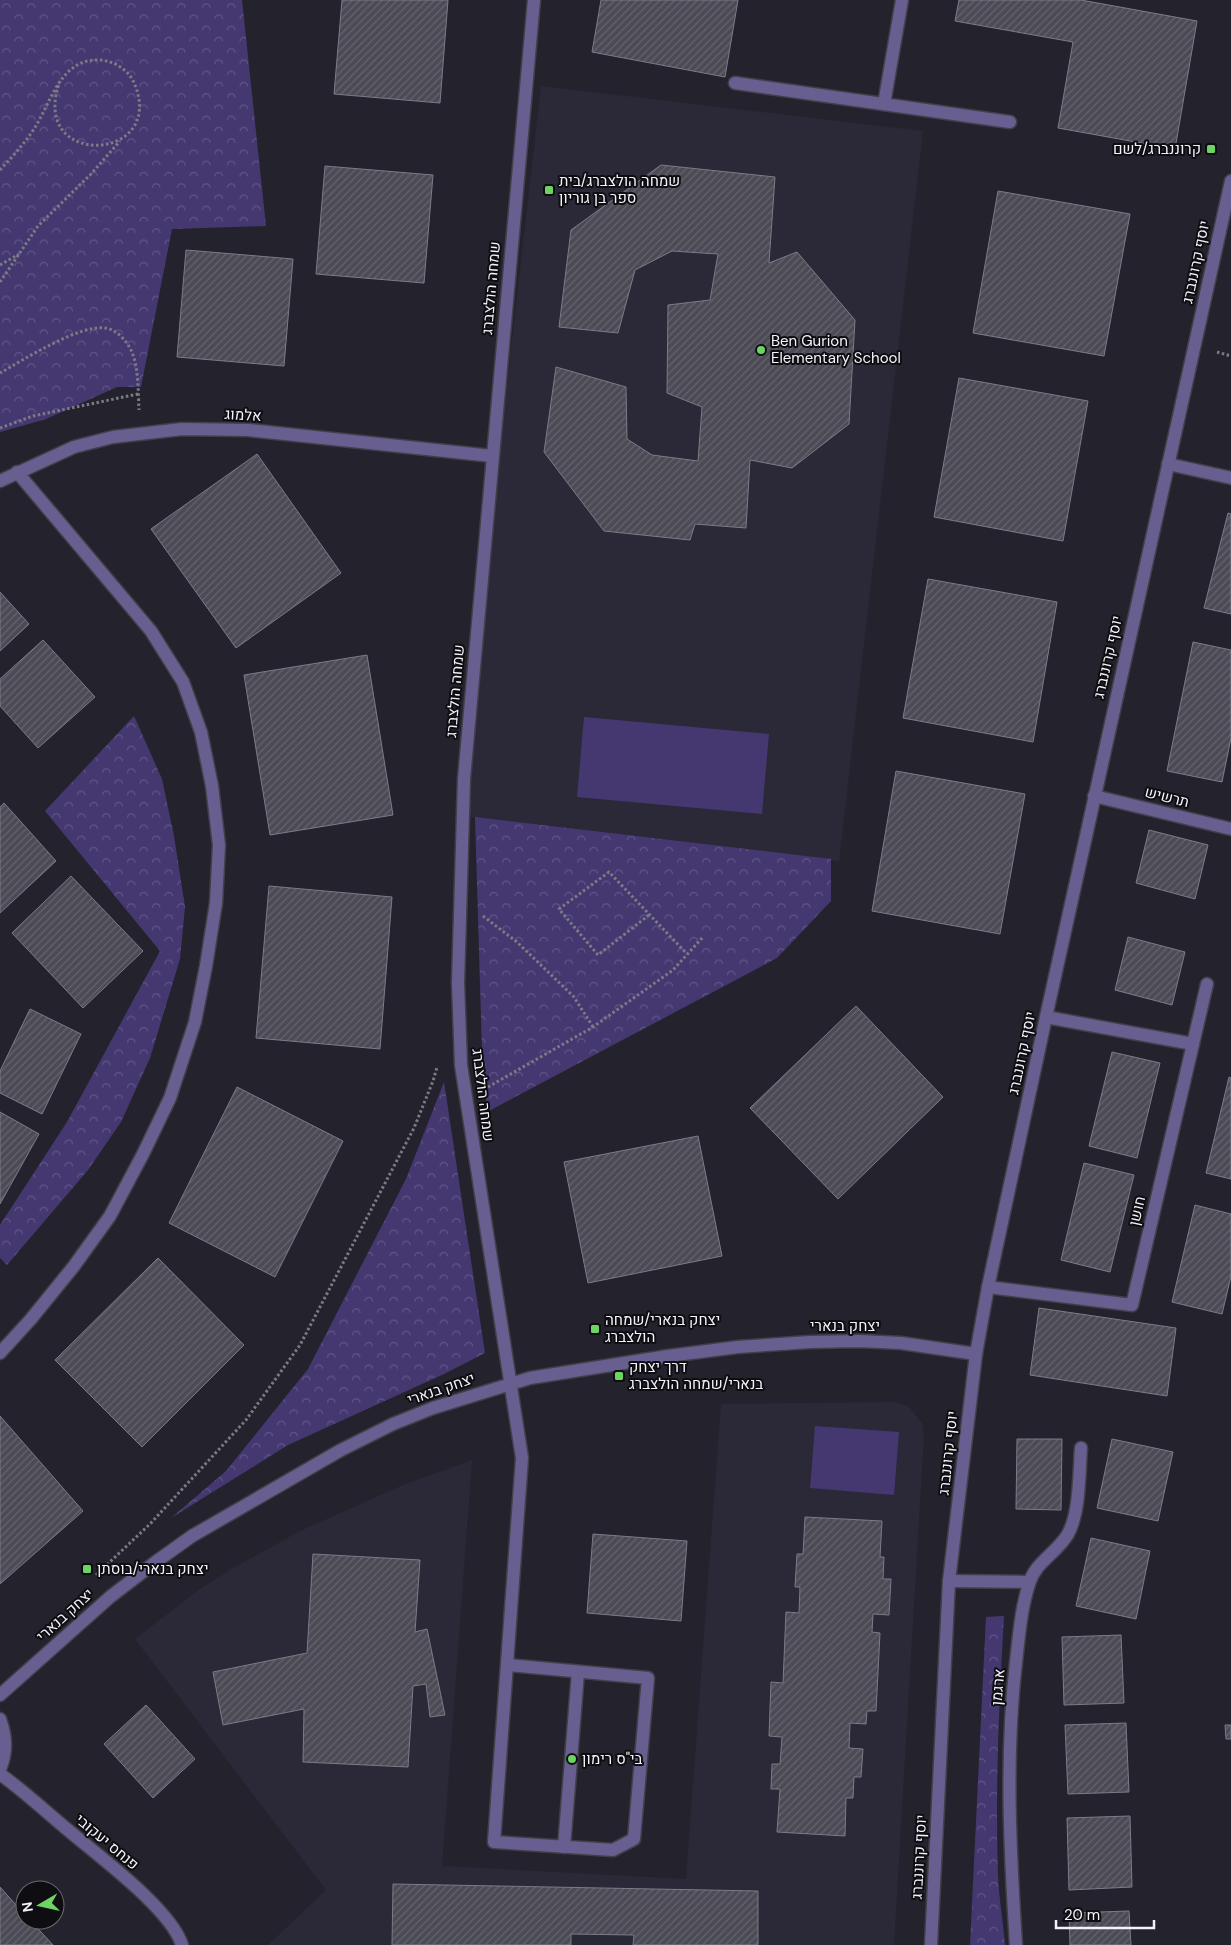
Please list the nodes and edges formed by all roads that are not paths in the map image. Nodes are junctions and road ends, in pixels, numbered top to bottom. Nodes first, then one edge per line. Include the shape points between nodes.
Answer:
1 (534, 0) edge
2 (902, 0) edge
3 (735, 83) dead end
4 (884, 104) junction
5 (1010, 122) dead end
6 (1231, 180) edge
7 (492, 456) junction
8 (1168, 464) junction
9 (17, 472) junction
10 (1231, 478) edge
11 (0, 481) edge
12 (1094, 796) junction
13 (1231, 829) edge
14 (1207, 984) dead end
15 (1046, 1017) junction
16 (1193, 1044) junction
17 (988, 1287) junction
18 (0, 1353) edge
19 (976, 1354) junction
20 (510, 1384) junction
21 (1081, 1448) dead end
22 (949, 1581) junction
23 (1029, 1582) junction
24 (507, 1665) junction
25 (578, 1672) junction
26 (0, 1695) edge
27 (0, 1719) edge
28 (0, 1769) edge
29 (0, 1774) edge
30 (564, 1847) junction
31 (182, 1945) edge
32 (931, 1945) edge
33 (1016, 1945) edge

1 - 7 street, שמחה הולצברג
2 - 4 street
3 - 4 street
4 - 5 street
6 - 8 street, יוסף קרוננברג
7 - 9 street, אלמוג via 248,430 182,429 113,437 74,447
7 - 20 street, שמחה הולצברג via 464,779 459,1001 461,1065
8 - 10 street
8 - 12 street, יוסף קרוננברג
9 - 11 street, אלמוג
9 - 18 street via 151,631 183,682 201,732 212,786 218,845 216,903 196,1022 170,1098 110,1216 74,1266
12 - 13 street, תרשיש
12 - 15 street, יוסף קרוננברג
14 - 16 street, חושן
15 - 16 street
15 - 17 street, יוסף קרוננברג
16 - 17 street, חושן via 1132,1305
17 - 19 street, יוסף קרוננברג
19 - 20 street, יצחק בנארי via 900,1343 810,1342 668,1356 569,1371
19 - 22 street, יוסף קרוננברג
20 - 24 street, שמחה הולצברג via 522,1458
20 - 26 street, יצחק בנארי via 392,1424 192,1536 110,1597
21 - 23 street, ארגמן via 1075,1515 1068,1534 1036,1567
22 - 23 street
22 - 32 street, יוסף קרוננברג
23 - 33 street, ארגמן via 1016,1663 1008,1761
24 - 25 street
24 - 30 street, שמחה הולצברג via 494,1842
25 - 30 street
25 - 30 street via 648,1678 634,1839 613,1850
27 - 28 street via 6,1741
29 - 31 street, פנחס יעקובי via 123,1875 179,1934

